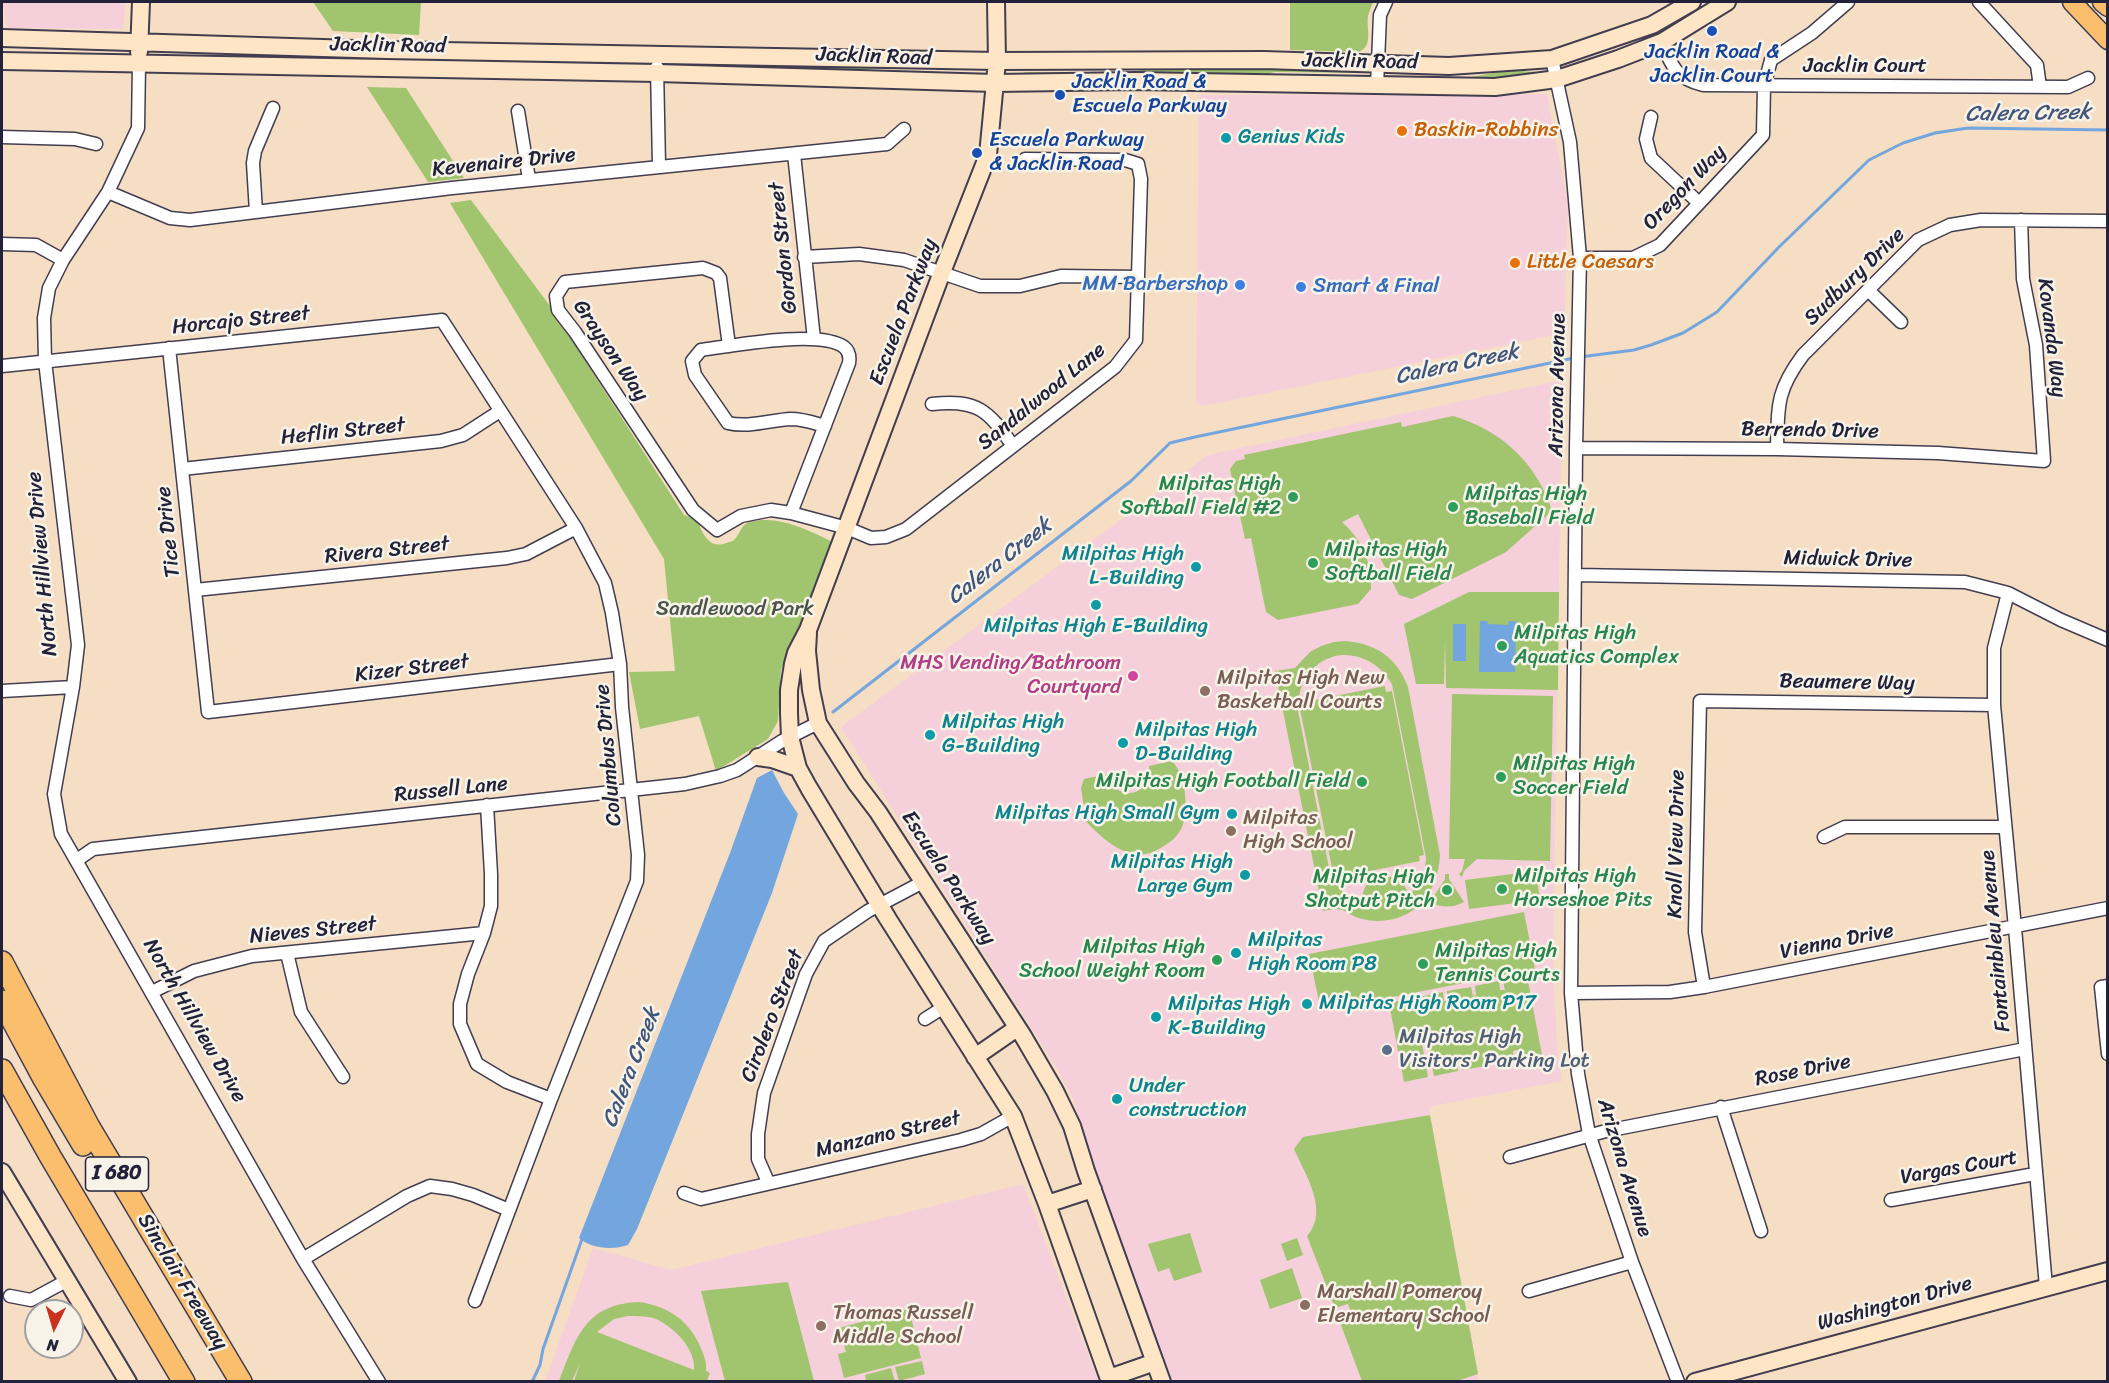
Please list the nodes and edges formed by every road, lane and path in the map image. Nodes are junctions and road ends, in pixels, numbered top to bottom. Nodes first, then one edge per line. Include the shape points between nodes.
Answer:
1 (141, 2) edge
2 (996, 2) edge
3 (1386, 2) edge
4 (1692, 2) edge
5 (1727, 2) edge
6 (1848, 2) edge
7 (1978, 2) edge
8 (2072, 2) edge
9 (2102, 2) edge
10 (2108, 8) edge
11 (2, 38) edge
12 (2108, 40) edge
13 (140, 42) junction
14 (1662, 42) junction
15 (657, 54) junction
16 (1552, 59) junction
17 (2, 61) edge
18 (997, 62) junction
19 (139, 64) junction
20 (1377, 64) junction
21 (657, 73) junction
22 (2088, 78) dead end
23 (1557, 79) junction
24 (995, 83) junction
25 (1377, 86) junction
26 (1764, 86) junction
27 (2040, 87) junction
28 (273, 108) dead end
29 (518, 111) dead end
30 (1652, 117) dead end
31 (904, 129) dead end
32 (2, 137) edge
33 (96, 144) dead end
34 (794, 153) junction
35 (1025, 159) dead end
36 (659, 166) junction
37 (529, 179) junction
38 (108, 192) junction
39 (1699, 203) junction
40 (256, 212) junction
41 (2021, 220) junction
42 (2108, 221) edge
43 (2, 244) edge
44 (804, 257) junction
45 (1581, 258) junction
46 (63, 260) junction
47 (942, 272) junction
48 (1138, 277) junction
49 (1868, 290) junction
50 (442, 320) joint
51 (1900, 322) dead end
52 (813, 339) junction
53 (729, 346) junction
54 (169, 348) junction
55 (45, 361) junction
56 (2, 366) edge
57 (932, 404) dead end
58 (500, 411) junction
59 (825, 426) junction
60 (1013, 446) junction
61 (1576, 448) junction
62 (1777, 449) junction
63 (2044, 461) joint
64 (182, 469) junction
65 (693, 510) joint
66 (790, 513) junction
67 (576, 528) junction
68 (847, 528) junction
69 (1576, 575) junction
70 (195, 590) junction
71 (2008, 593) junction
72 (808, 630) junction
73 (2108, 640) edge
74 (620, 664) junction
75 (73, 687) junction
76 (2, 691) edge
77 (1700, 701) joint
78 (1994, 705) junction
79 (208, 711) joint
80 (818, 723) junction
81 (790, 737) junction
82 (758, 757) junction
83 (798, 768) junction
84 (631, 790) junction
85 (487, 805) junction
86 (2004, 827) junction
87 (1824, 837) dead end
88 (77, 860) junction
89 (923, 882) junction
90 (880, 906) junction
91 (2108, 908) edge
92 (2015, 927) junction
93 (484, 933) junction
94 (287, 953) junction
95 (2, 962) edge
96 (2108, 986) edge
97 (1704, 987) junction
98 (152, 992) junction
99 (1571, 993) junction
100 (2, 1001) edge
101 (944, 1007) junction
102 (926, 1019) dead end
103 (1017, 1028) junction
104 (2025, 1049) junction
105 (2108, 1054) edge
106 (975, 1057) junction
107 (2, 1070) edge
108 (343, 1077) dead end
109 (551, 1099) junction
110 (1721, 1107) junction
111 (1012, 1116) junction
112 (1589, 1134) junction
113 (1510, 1157) dead end
114 (2, 1172) edge
115 (2035, 1174) junction
116 (768, 1182) junction
117 (1093, 1189) junction
118 (684, 1193) dead end
119 (1891, 1200) dead end
120 (1047, 1204) junction
121 (509, 1209) junction
122 (1761, 1231) dead end
123 (303, 1259) junction
124 (1632, 1262) junction
125 (2108, 1271) edge
126 (68, 1280) junction
127 (2046, 1287) junction
128 (1529, 1291) dead end
129 (10, 1296) dead end
130 (475, 1301) dead end
131 (1155, 1362) junction
132 (1109, 1380) edge
133 (128, 1382) edge
134 (184, 1382) edge
135 (227, 1382) edge
136 (241, 1382) edge
137 (379, 1382) edge
138 (1162, 1382) edge
139 (1678, 1382) edge
140 (1695, 1382) edge

1 - 13 main road, North Hillview Drive
2 - 18 main road, Escuela Parkway
3 - 20 street via 1380,15
4 - 16 main road, Jacklin Road via 1652,26
5 - 14 main road, Jacklin Road
6 - 26 street, Oregon Way via 1812,33 1771,60
7 - 27 street via 2037,65
8 - 12 main road
9 - 10 main road
11 - 13 main road, Jacklin Road
13 - 15 main road, Jacklin Road
13 - 19 main road, North Hillview Drive
14 - 23 main road, Jacklin Road
14 - 26 street, Jacklin Court via 1679,76 1691,82
15 - 18 main road, Jacklin Road
15 - 21 street
16 - 20 main road, Jacklin Road via 1449,66
16 - 23 street, Arizona Avenue
17 - 19 main road, Jacklin Road
18 - 20 main road, Jacklin Road via 1264,60
18 - 24 main road, Escuela Parkway
19 - 21 main road, Jacklin Road
19 - 38 street, North Hillview Drive via 138,128
20 - 25 street
21 - 24 main road, Jacklin Road
21 - 36 street
22 - 27 street, Jacklin Court via 2068,87
23 - 25 main road, Jacklin Road via 1495,87
23 - 45 street, Arizona Avenue via 1570,141
24 - 25 main road, Jacklin Road via 1135,81
24 - 47 main road, Escuela Parkway via 988,155
26 - 27 street, Jacklin Court
26 - 39 street, Oregon Way via 1763,135
28 - 40 street via 255,150
29 - 37 street
30 - 39 street via 1646,139 1651,158
31 - 34 street, Kevenaire Drive via 887,144
32 - 33 street via 75,139
34 - 36 street, Kevenaire Drive
34 - 44 street, Gordon Street
35 - 48 street, Sandalwood Lane via 1125,160 1138,164
36 - 37 street, Kevenaire Drive
37 - 40 street, Kevenaire Drive
38 - 40 street, Kevenaire Drive via 170,218 190,220
38 - 46 street, North Hillview Drive
39 - 45 street, Oregon Way via 1660,245 1633,258
41 - 42 street, Sudbury Drive
41 - 49 street, Sudbury Drive via 1950,225 1918,240
41 - 63 street, Kovanda Way via 2022,279 2036,345
43 - 46 street via 36,245
44 - 47 street via 859,254 903,260
44 - 52 street, Gordon Street
45 - 61 street, Arizona Avenue
46 - 55 street, North Hillview Drive via 49,288 44,318
47 - 48 street via 980,286 1020,286 1061,276
47 - 68 main road, Escuela Parkway
48 - 60 street, Sandalwood Lane via 1136,340 1115,367
49 - 51 street
49 - 62 street, Sudbury Drive via 1790,372 1778,407
50 - 54 street, Horcajo Street
50 - 58 street, Columbus Drive
52 - 53 street
52 - 59 street via 844,346 850,357
53 - 59 street via 701,350 692,361 695,375 728,423 794,419
53 - 65 street, Grayson Way via 720,278 703,268 566,282 556,296 558,310
54 - 55 street, Horcajo Street
54 - 64 street, Tice Drive
55 - 56 street, Horcajo Street
55 - 75 street, North Hillview Drive via 78,645
57 - 60 street via 972,405 987,413
58 - 64 street, Heflin Street via 463,435 441,441
58 - 67 street, Columbus Drive
59 - 66 street
60 - 68 street, Sandalwood Lane via 896,534 871,538
61 - 62 street, Berrendo Drive
61 - 69 street, Arizona Avenue
62 - 63 street, Berrendo Drive via 1938,453
64 - 70 street, Tice Drive
65 - 66 street, Sandalwood Lane via 717,530 741,516 771,510
66 - 68 street, Sandalwood Lane
67 - 70 street, Rivera Street via 526,554 507,558
67 - 74 street, Columbus Drive via 605,583
68 - 72 main road, Escuela Parkway
69 - 71 street, Midwick Drive via 1965,582
69 - 99 street, Arizona Avenue
70 - 79 street, Tice Drive
71 - 73 street, Midwick Drive
71 - 78 street, Fontainbleu Avenue via 1994,648
72 - 80 main road, Escuela Parkway via 811,690
72 - 81 main road, Escuela Parkway via 793,664
74 - 79 street, Kizer Street
74 - 84 street, Columbus Drive
75 - 76 street
75 - 88 street, North Hillview Drive via 54,794 61,834
77 - 78 street, Beaumere Way
77 - 97 street, Knoll View Drive via 1695,932
78 - 86 street, Fontainbleu Avenue
80 - 81 street, Russell Lane
80 - 89 main road, Escuela Parkway
81 - 82 street, Russell Lane
81 - 83 main road, Escuela Parkway
82 - 83 main road
82 - 84 street, Russell Lane via 720,776
83 - 90 main road, Escuela Parkway
84 - 85 street, Russell Lane
84 - 109 street, Columbus Drive via 637,881
85 - 88 street, Russell Lane via 93,849
85 - 93 street via 491,906
86 - 87 street via 1845,827
86 - 92 street, Fontainbleu Avenue
88 - 98 street, North Hillview Drive
89 - 90 street, Cirolero Street
89 - 103 main road, Escuela Parkway
90 - 101 main road, Escuela Parkway
90 - 116 street, Cirolero Street via 824,941 806,974 764,1093 758,1159
91 - 92 street, Vienna Drive
92 - 97 street, Vienna Drive
92 - 104 street, Fontainbleu Avenue
93 - 94 street, Nieves Street
93 - 109 street via 460,1004 460,1023 467,1043 477,1064 507,1082
94 - 98 street, Nieves Street via 252,956 194,971
94 - 108 street via 301,1012
95 - 136 highway, Sinclair Freeway / I 680 via 89,1127
96 - 105 street via 2101,987
97 - 99 street, Vienna Drive via 1670,992
98 - 123 street, North Hillview Drive
99 - 112 street, Arizona Avenue via 1578,1074
100 - 135 highway, I 680 via 54,1097
101 - 102 street
101 - 106 main road, Escuela Parkway
103 - 106 main road
103 - 117 main road, Escuela Parkway via 1068,1117
104 - 110 street, Rose Drive
104 - 115 street, Fontainbleu Avenue
106 - 111 main road, Escuela Parkway
107 - 134 highway, I 680
109 - 121 street, Columbus Drive
110 - 112 street, Rose Drive
110 - 122 street
111 - 116 street, Manzano Street via 981,1134 961,1140
111 - 120 main road, Escuela Parkway
112 - 113 street, Rose Drive
112 - 124 street, Arizona Avenue
114 - 126 main road
115 - 119 street, Vargas Court
115 - 127 street, Fontainbleu Avenue
116 - 118 street, Manzano Street via 700,1199
117 - 120 main road
117 - 131 main road, Escuela Parkway
120 - 132 main road, Escuela Parkway
121 - 123 street via 453,1188 430,1186
121 - 130 street, Columbus Drive
123 - 137 street, North Hillview Drive
124 - 128 street
124 - 139 street, Arizona Avenue
125 - 127 main road, Washington Drive
126 - 129 street via 31,1300
126 - 133 main road
127 - 140 main road, Washington Drive
131 - 132 main road
131 - 138 main road, Escuela Parkway

